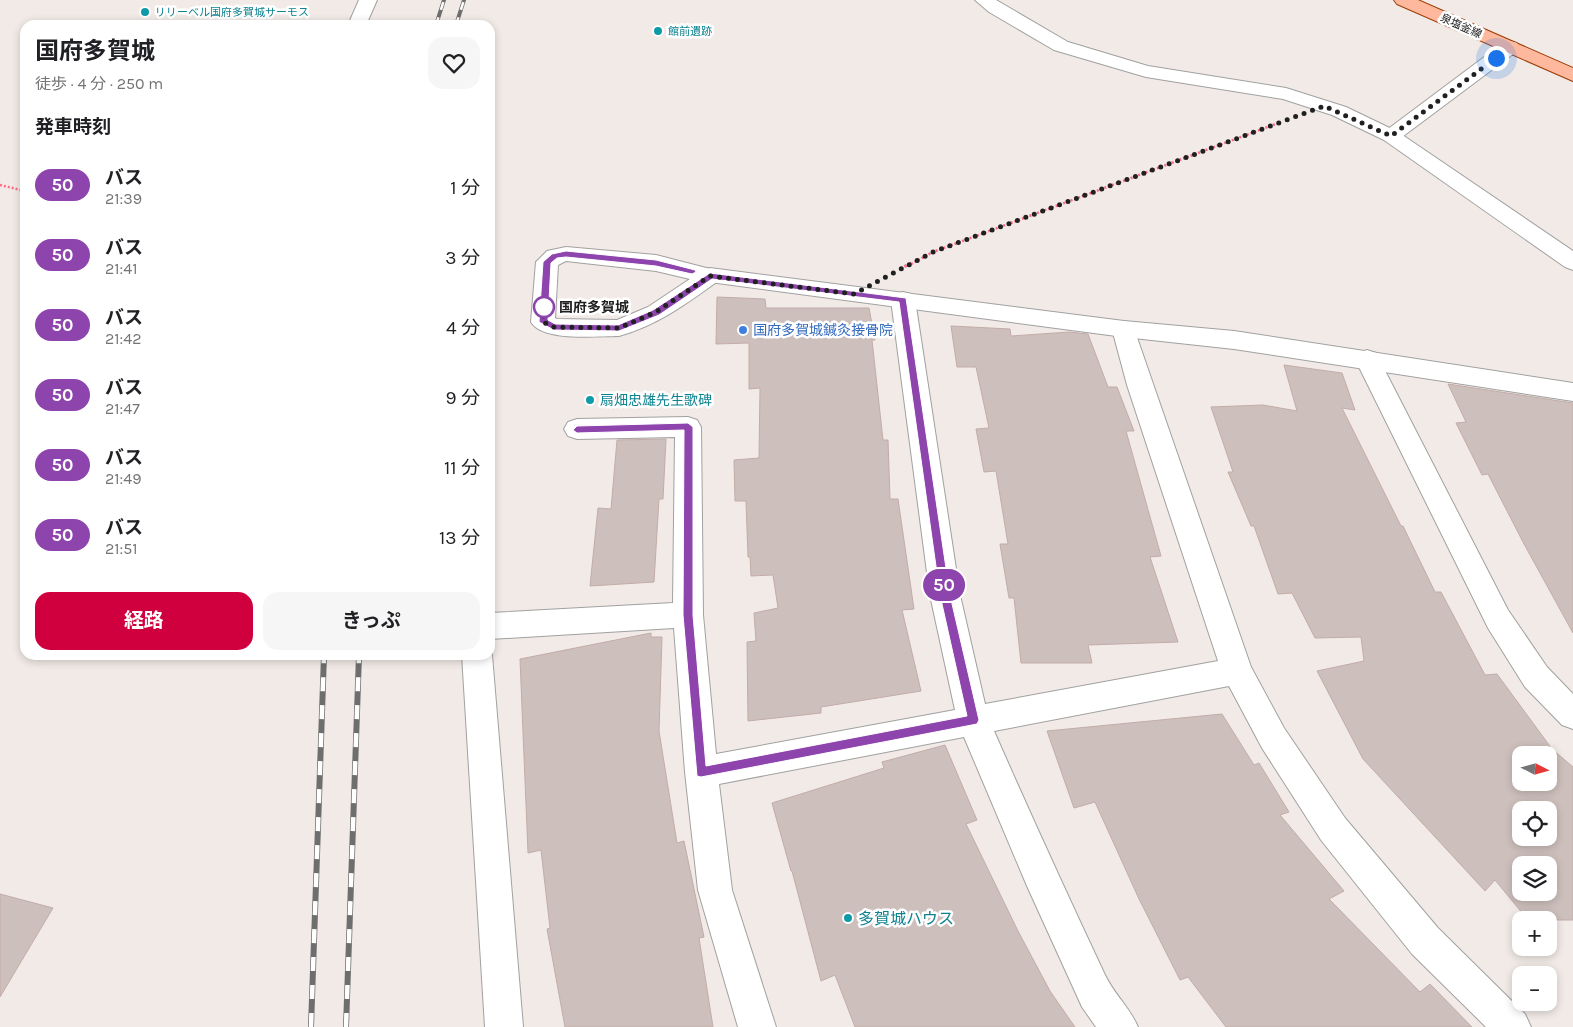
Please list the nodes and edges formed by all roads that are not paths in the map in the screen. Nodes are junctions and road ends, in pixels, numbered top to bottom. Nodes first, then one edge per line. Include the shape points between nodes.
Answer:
1 (368, 0) edge
2 (984, 0) edge
3 (1403, 0) edge
4 (359, 20) edge
5 (1510, 47) junction
6 (1573, 75) edge
7 (1391, 136) junction
8 (1573, 262) edge
9 (710, 276) junction
10 (903, 300) junction
11 (1124, 329) junction
12 (1366, 359) junction
13 (1573, 392) edge
14 (577, 430) dead end
15 (688, 615) junction
16 (495, 626) edge
17 (477, 660) edge
18 (1237, 671) junction
19 (1573, 716) edge
20 (973, 720) junction
21 (701, 772) junction
22 (504, 1027) edge
23 (757, 1027) edge
24 (1119, 1027) edge
25 (1512, 1027) edge

1 - 4 street
2 - 7 street via 1061,46 1146,71 1286,94 1324,106
3 - 5 main road, 泉塩釜線
5 - 6 main road, 泉塩釜線
5 - 7 street
7 - 8 street
9 - 9 street via 656,312 619,328 554,327 543,322 547,262 555,256 566,254 656,263
9 - 10 street
10 - 11 street
10 - 20 street via 945,595
11 - 12 street via 1234,340
11 - 18 street
12 - 13 street
12 - 19 street via 1498,619 1536,677
14 - 15 street via 688,427
15 - 16 street
15 - 21 street
17 - 22 street
18 - 20 street
18 - 25 street via 1273,738 1332,829 1425,941
20 - 21 street
20 - 24 street via 1095,994
21 - 23 street via 715,890

